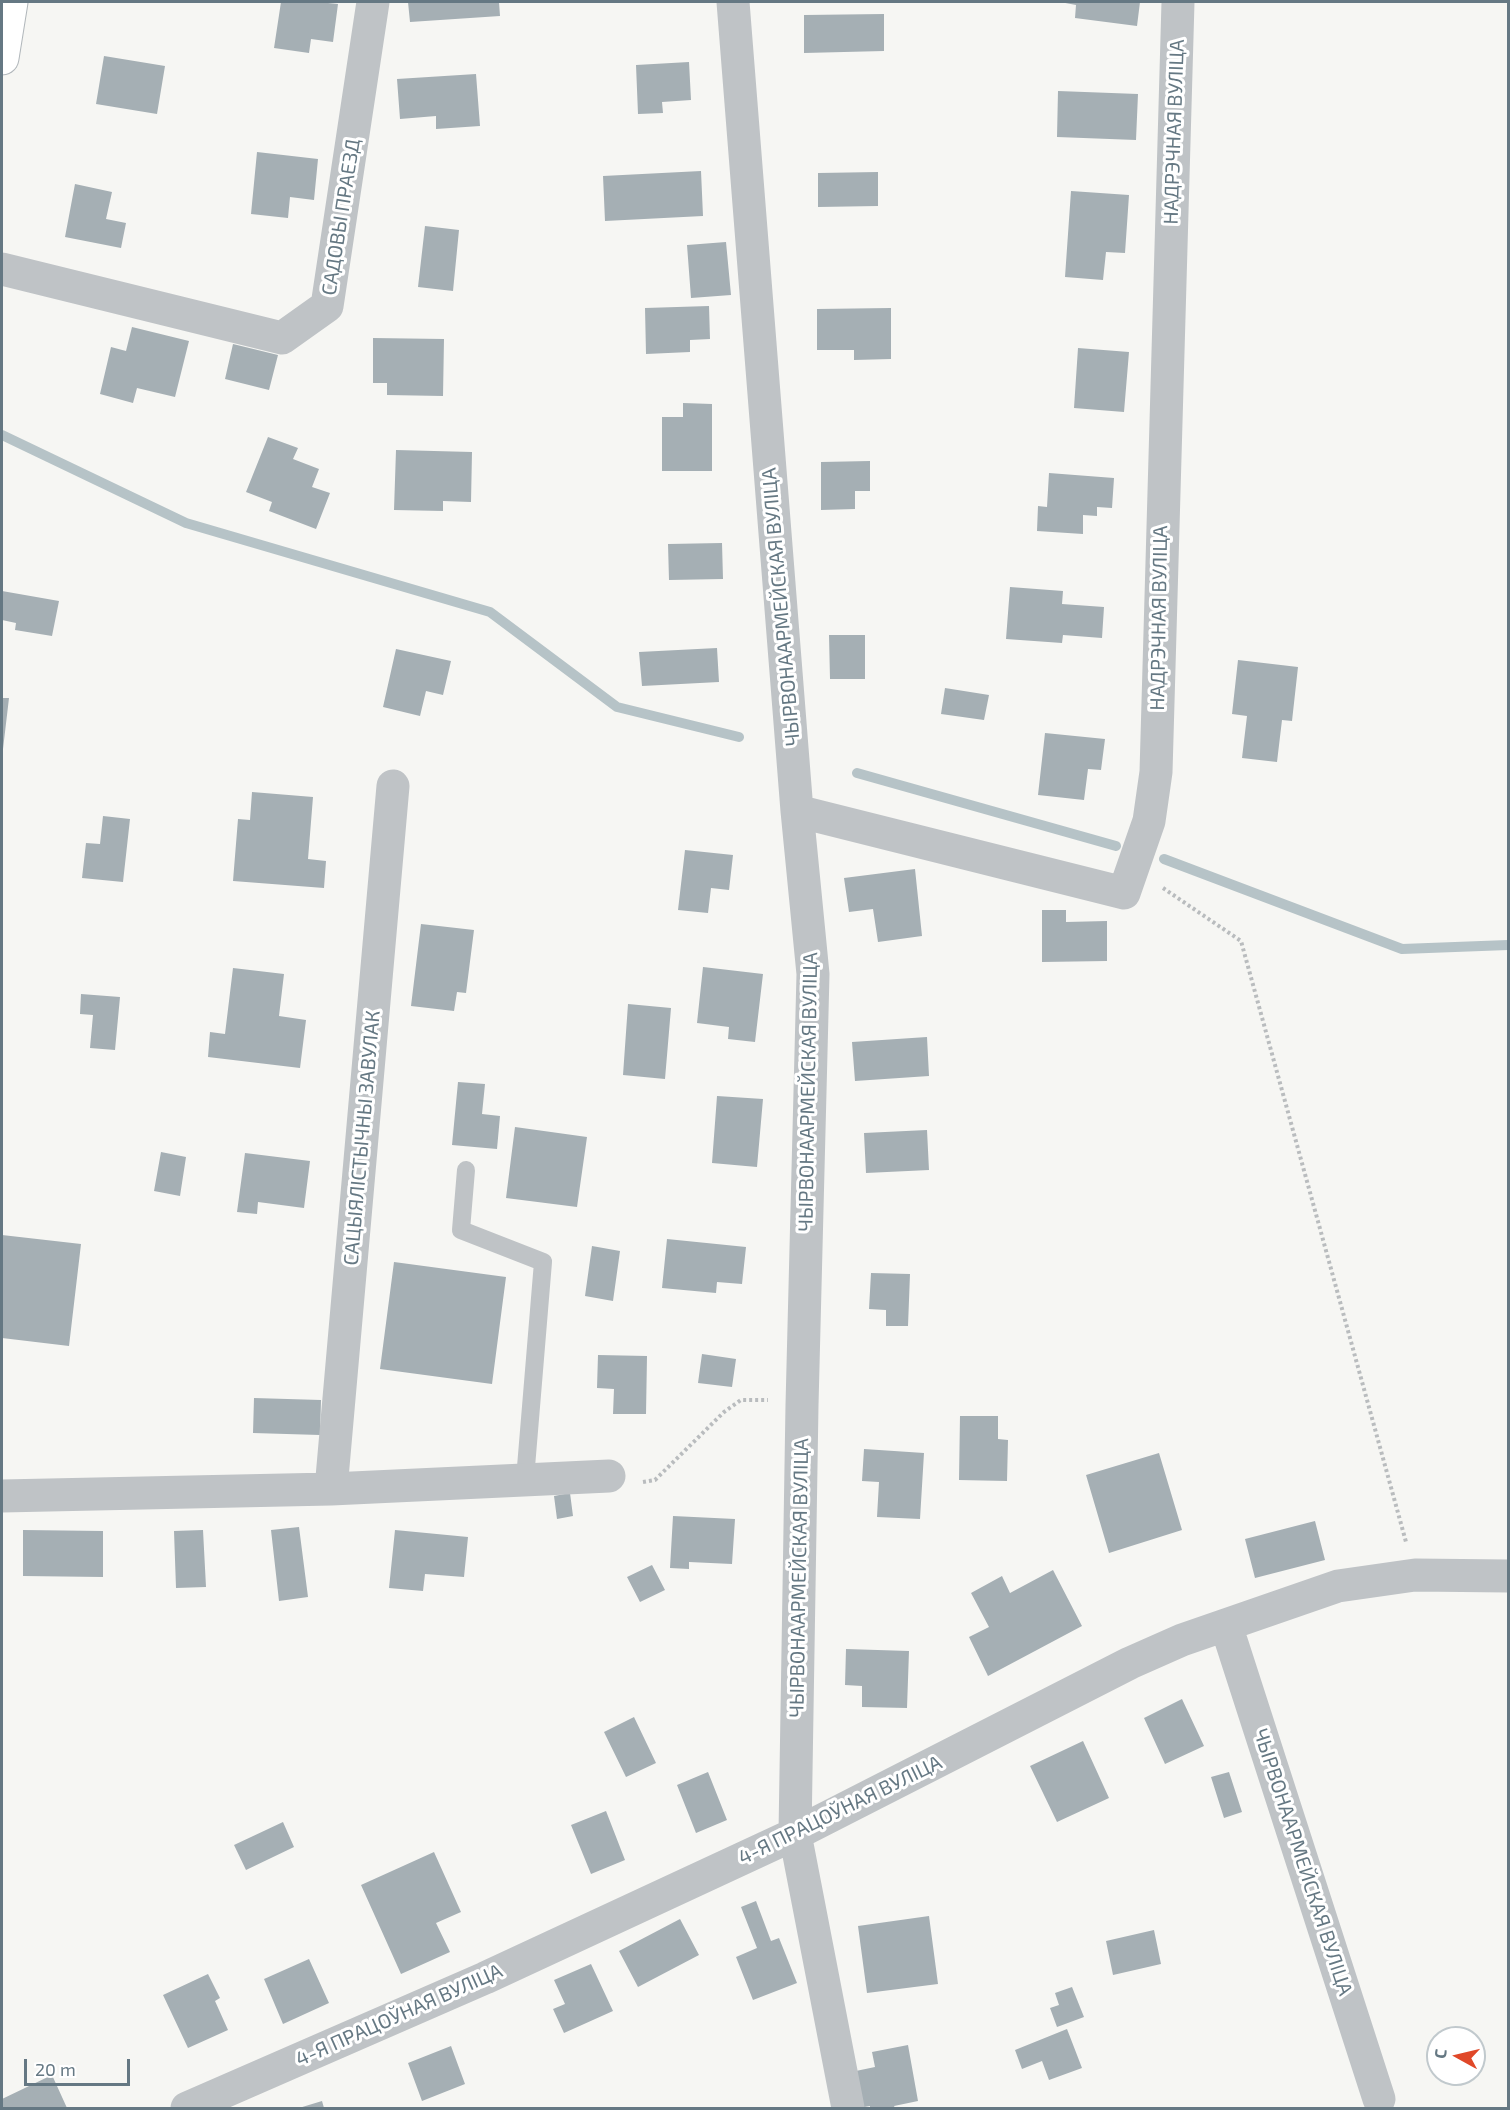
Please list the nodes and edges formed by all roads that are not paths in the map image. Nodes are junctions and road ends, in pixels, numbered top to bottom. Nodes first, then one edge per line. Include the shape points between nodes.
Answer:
1 (11, 2) edge
2 (374, 2) edge
3 (733, 2) edge
4 (1178, 2) edge
5 (2, 58) edge
6 (2, 269) edge
7 (393, 786) dead end
8 (797, 811) junction
9 (466, 1170) dead end
10 (609, 1476) road end
11 (525, 1479) junction
12 (331, 1489) junction
13 (2, 1496) edge
14 (1509, 1576) edge
15 (1226, 1624) junction
16 (795, 1834) junction
17 (1379, 2099) dead end
18 (187, 2109) edge
19 (848, 2109) edge

1 - 5 main road
2 - 6 street, САДОВЫ ПРАЕЗД via 327,306 309,319 282,338
3 - 8 street, ЧЫРВОНААРМЕЙСКАЯ ВУЛІЦА
4 - 8 street, НАДРЭЧНАЯ ВУЛІЦА via 1156,772 1149,821 1124,893
7 - 12 street, САЦЫЯЛІСТЫЧНЫ ЗАВУЛАК
8 - 16 street, ЧЫРВОНААРМЕЙСКАЯ ВУЛІЦА via 813,974
9 - 11 lane via 461,1230 543,1262
10 - 11 street
11 - 12 street
12 - 13 street
14 - 15 street, 4-Я ПРАЦОЎНАЯ ВУЛІЦА via 1415,1575 1338,1586
15 - 16 street, 4-Я ПРАЦОЎНАЯ ВУЛІЦА via 1130,1663
15 - 17 street, ЧЫРВОНААРМЕЙСКАЯ ВУЛІЦА
16 - 18 street, 4-Я ПРАЦОЎНАЯ ВУЛІЦА via 485,1978
16 - 19 street, ЧЫРВОНААРМЕЙСКАЯ ВУЛІЦА

